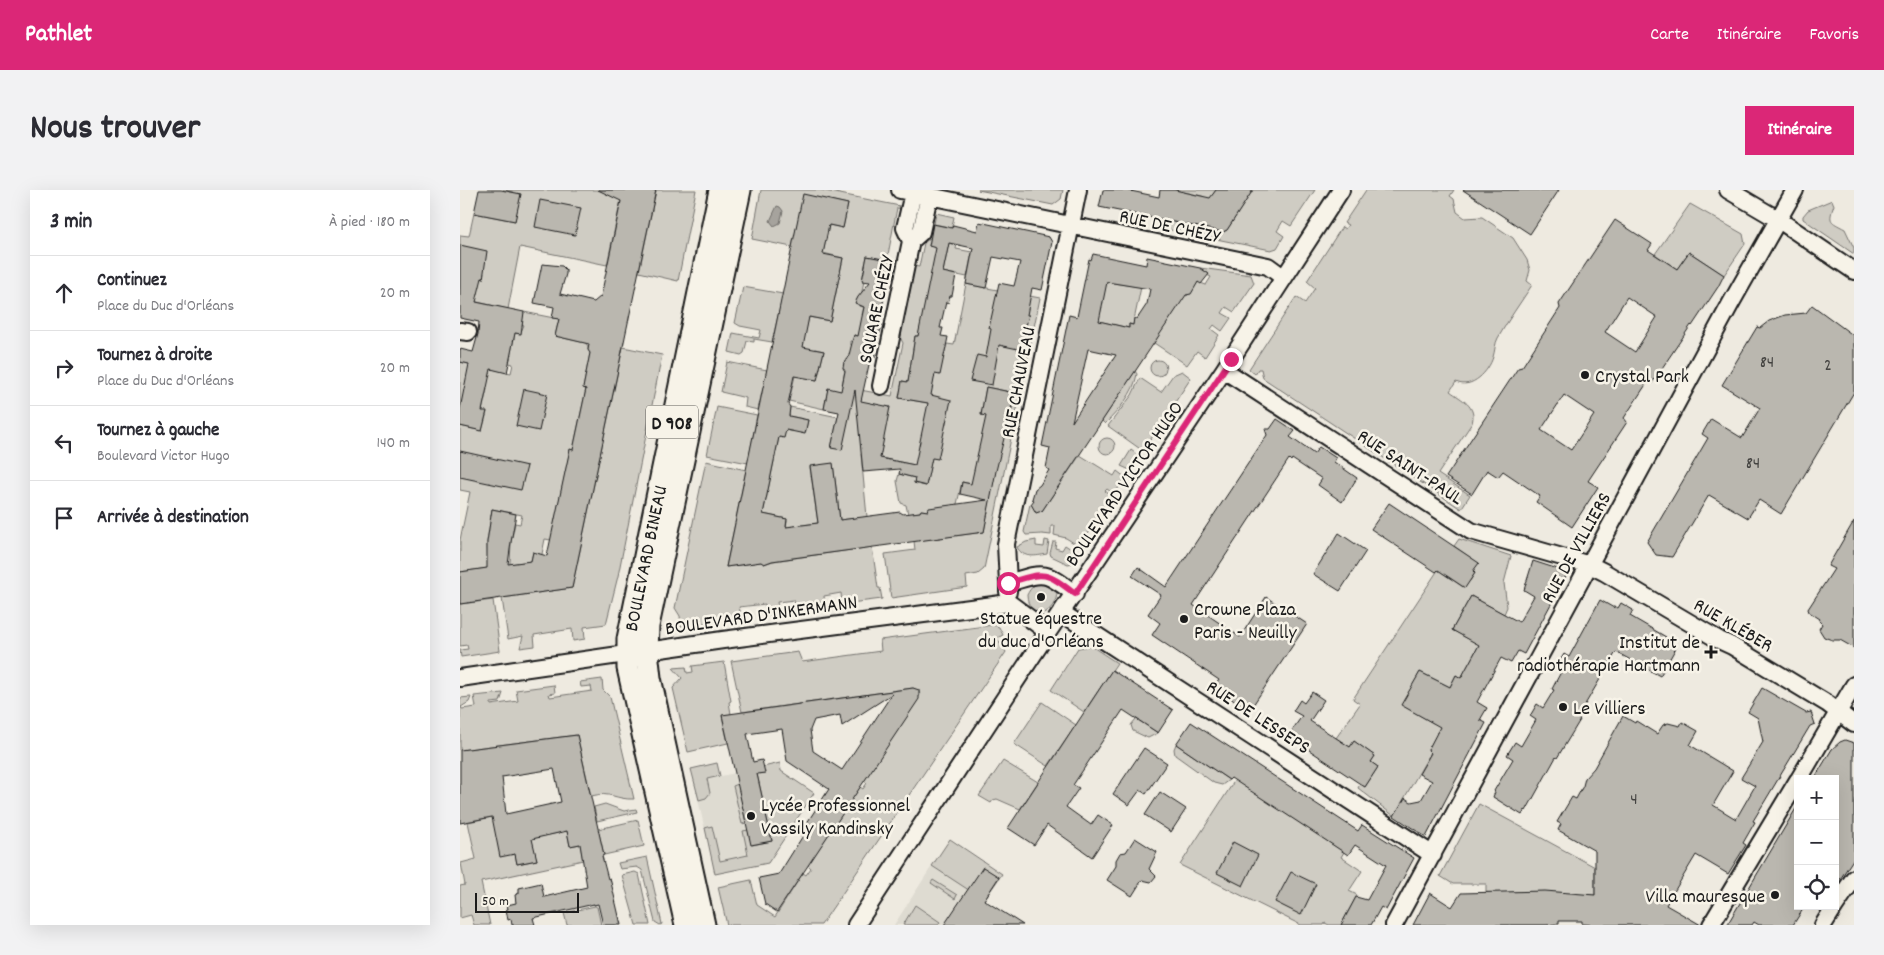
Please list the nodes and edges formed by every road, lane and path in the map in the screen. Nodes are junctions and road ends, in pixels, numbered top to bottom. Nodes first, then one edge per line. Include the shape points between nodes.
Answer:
1 (720, 190) edge
2 (740, 190) edge
3 (1078, 190) edge
4 (1341, 190) edge
5 (1728, 190) edge
6 (1795, 190) edge
7 (914, 193) edge
8 (1779, 220) junction
9 (1070, 226) junction
10 (1854, 271) edge
11 (1283, 277) junction
12 (1224, 370) junction
13 (881, 386) dead end
14 (1590, 565) junction
15 (1008, 583) junction
16 (1075, 594) junction
17 (1009, 603) junction
18 (1062, 613) junction
19 (1048, 632) junction
20 (637, 652) junction
21 (460, 678) edge
22 (1854, 685) edge
23 (1839, 711) junction
24 (1854, 724) edge
25 (1800, 775) edge
26 (1794, 786) edge
27 (1433, 855) junction
28 (1854, 878) edge
29 (1839, 900) edge
30 (1832, 910) edge
31 (686, 925) edge
32 (704, 925) edge
33 (856, 925) edge
34 (1394, 925) edge
35 (1711, 925) edge
36 (1822, 925) edge

1 - 20 main road, BOULEVARD BINEAU / D 908 via 632,613
2 - 20 main road, BOULEVARD BINEAU / D 908 via 648,626
3 - 9 street, RUE CHAUVEAU
4 - 11 street, BOULEVARD VICTOR HUGO
5 - 8 street
6 - 8 street, RUE DE VILLIERS
7 - 9 street, RUE DE CHÉZY
7 - 13 street, SQUARE CHÉZY via 921,232 911,241
8 - 10 street
8 - 14 street, RUE DE VILLIERS
9 - 11 street, RUE DE CHÉZY via 1268,266
9 - 15 street, RUE CHAUVEAU via 1006,544
11 - 12 street, BOULEVARD VICTOR HUGO
12 - 14 street, RUE SAINT-PAUL via 1472,531
12 - 16 street, BOULEVARD VICTOR HUGO
14 - 23 street, RUE KLÉBER
14 - 27 street, RUE DE VILLIERS
15 - 16 street via 1042,574 1053,577
15 - 17 street, RUE CHAUVEAU
16 - 18 street, BOULEVARD VICTOR HUGO
17 - 19 street
17 - 20 street, BOULEVARD D'INKERMANN
18 - 19 street, BOULEVARD VICTOR HUGO
18 - 27 street, RUE DE LESSEPS
19 - 33 street, BOULEVARD VICTOR HUGO
20 - 21 street, BOULEVARD D'INKERMANN
20 - 31 main road, BOULEVARD BINEAU / D 908 via 628,668
20 - 32 main road, BOULEVARD BINEAU / D 908 via 650,678
22 - 23 street
23 - 24 street, RUE KLÉBER
23 - 25 street
26 - 35 street
27 - 34 street, RUE DE VILLIERS
28 - 29 street
30 - 36 street

